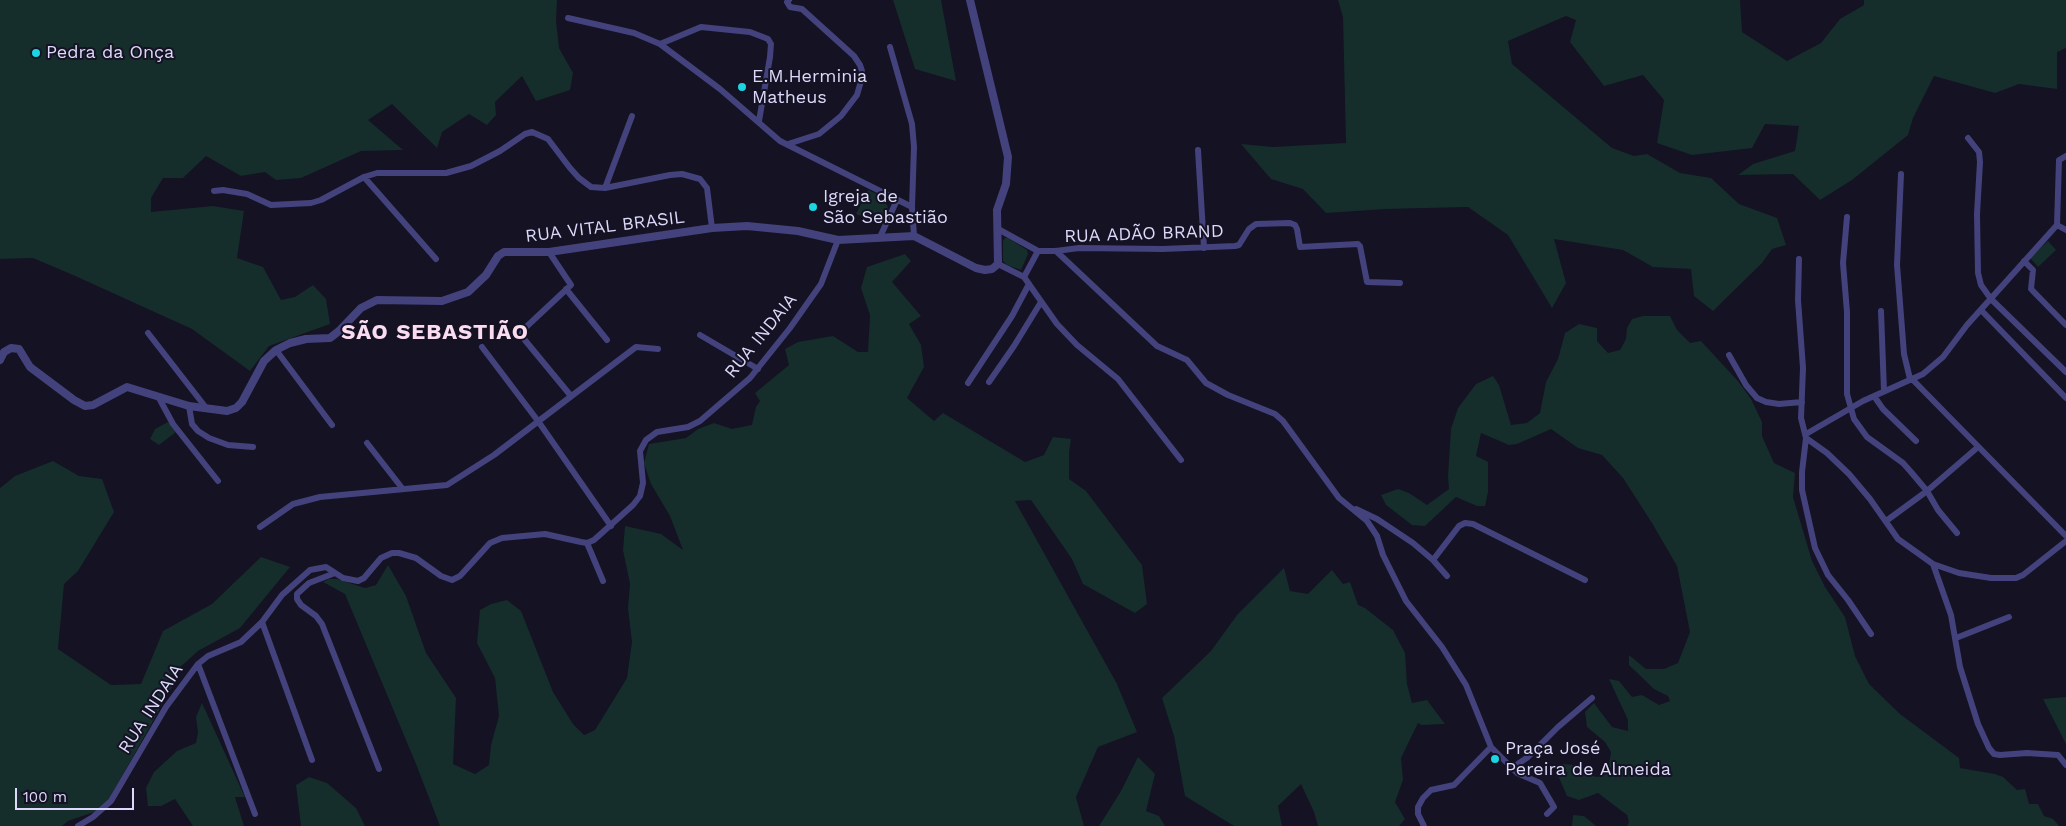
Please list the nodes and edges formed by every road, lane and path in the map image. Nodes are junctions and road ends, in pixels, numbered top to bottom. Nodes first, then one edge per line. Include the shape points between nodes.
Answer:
1 (789, 0) edge
2 (970, 0) edge
3 (568, 18) dead end
4 (660, 44) junction
5 (890, 46) dead end
6 (632, 116) dead end
7 (759, 121) junction
8 (1968, 138) dead end
9 (788, 144) junction
10 (1198, 150) dead end
11 (2066, 156) edge
12 (1901, 174) dead end
13 (364, 177) junction
14 (605, 188) junction
15 (214, 191) dead end
16 (897, 200) junction
17 (912, 207) junction
18 (1847, 217) dead end
19 (2056, 225) junction
20 (712, 228) junction
21 (998, 229) junction
22 (2066, 230) edge
23 (914, 236) junction
24 (880, 237) junction
25 (838, 240) junction
26 (1204, 248) junction
27 (1038, 251) junction
28 (1056, 251) junction
29 (549, 252) junction
30 (436, 259) dead end
31 (1799, 259) dead end
32 (2024, 261) junction
33 (998, 264) junction
34 (1024, 277) junction
35 (1400, 283) dead end
36 (1028, 284) junction
37 (569, 287) junction
38 (1991, 299) junction
39 (1040, 302) junction
40 (1981, 310) junction
41 (1881, 311) dead end
42 (2066, 325) edge
43 (148, 333) dead end
44 (700, 336) dead end
45 (607, 340) dead end
46 (482, 347) dead end
47 (658, 349) dead end
48 (276, 350) junction
49 (1729, 356) dead end
50 (0, 360) edge
51 (758, 369) junction
52 (2066, 372) edge
53 (1911, 379) junction
54 (989, 382) dead end
55 (968, 383) dead end
56 (1884, 391) junction
57 (570, 396) junction
58 (1874, 396) junction
59 (158, 398) junction
60 (2066, 398) edge
61 (1802, 402) junction
62 (189, 406) junction
63 (207, 409) junction
64 (1851, 409) junction
65 (538, 421) junction
66 (332, 426) dead end
67 (1806, 436) junction
68 (1916, 441) dead end
69 (367, 443) dead end
70 (253, 447) dead end
71 (1978, 447) junction
72 (1181, 460) dead end
73 (218, 481) dead end
74 (402, 488) junction
75 (1927, 491) junction
76 (1350, 507) junction
77 (1886, 521) junction
78 (611, 526) junction
79 (260, 527) dead end
80 (1957, 534) dead end
81 (2066, 536) edge
82 (2066, 541) edge
83 (587, 543) junction
84 (1433, 560) junction
85 (1933, 564) junction
86 (335, 573) junction
87 (1447, 576) dead end
88 (1585, 580) dead end
89 (603, 581) dead end
90 (2009, 617) dead end
91 (262, 622) junction
92 (1871, 634) dead end
93 (1956, 638) junction
94 (198, 664) junction
95 (1592, 698) dead end
96 (1491, 747) junction
97 (312, 760) dead end
98 (2066, 765) edge
99 (1512, 768) junction
100 (379, 769) dead end
101 (255, 814) dead end
102 (1547, 814) dead end
103 (78, 826) edge
104 (1424, 826) edge

1 - 9 street via 790,7 802,9 854,56 862,71 857,95 841,116 819,134
2 - 21 street via 1008,157 1006,184 997,210
3 - 4 street via 634,33
4 - 7 street
4 - 7 street via 702,28 750,32 768,39 770,57
5 - 17 street via 912,124
6 - 14 street
7 - 9 street
8 - 38 street via 1979,152 1980,162 1978,273
9 - 16 street
10 - 26 street
11 - 19 street via 2058,160
12 - 53 street via 1897,265 1904,354
13 - 14 street via 377,173 446,173 471,166 532,132 548,139 586,184
13 - 15 street via 321,200 300,205 271,205 247,194
13 - 30 street
14 - 20 street via 670,175 682,174 700,179 707,188
16 - 17 street
16 - 24 street
17 - 23 street
18 - 64 street via 1843,263 1847,394
19 - 22 street
19 - 32 street
20 - 25 street, RUA VITAL BRASIL via 747,226 798,231
20 - 29 street, RUA VITAL BRASIL
21 - 27 street
21 - 33 street
23 - 24 street, RUA VITAL BRASIL
23 - 33 street via 976,268 992,269
24 - 25 street, RUA VITAL BRASIL
25 - 51 street, RUA INDAIA via 820,284
26 - 28 street, RUA ADÃO BRAND via 1079,248
26 - 35 street, RUA ADÃO BRAND via 1239,245 1249,228 1256,224 1290,223 1297,229 1300,247 1355,243 1360,246 1367,282
27 - 28 street, RUA ADÃO BRAND
27 - 34 street
28 - 76 street via 1157,346 1187,360 1206,383 1275,414 1339,498
29 - 37 street
29 - 48 street, RUA VITAL BRASIL via 504,252 468,292 442,300 377,300 361,308 330,338 306,339
31 - 61 street
32 - 38 street
32 - 42 street via 2033,270 2031,289
33 - 34 street
34 - 36 street
36 - 39 street
36 - 55 street via 1012,316
37 - 45 street
37 - 57 street via 522,333
38 - 40 street
38 - 52 street
39 - 54 street
39 - 72 street via 1077,345 1118,379
40 - 53 street via 1943,357 1923,374
40 - 60 street
41 - 56 street
43 - 63 street
44 - 51 street
46 - 65 street
47 - 57 street via 636,347
48 - 63 street, RUA VITAL BRASIL via 264,361 247,395 236,408
48 - 66 street
49 - 61 street via 1757,398 1779,404
50 - 59 street, RUA VITAL BRASIL via 4,352 18,349 30,367 85,406 127,387
51 - 78 street, RUA INDAIA via 700,421 688,427 657,432 646,440 640,452 642,492
53 - 56 street
53 - 71 street
56 - 58 street
57 - 65 street
58 - 64 street
58 - 68 street via 1882,409
59 - 62 street, RUA VITAL BRASIL
59 - 73 street via 179,432
61 - 67 street
62 - 63 street, RUA VITAL BRASIL
62 - 70 street via 192,424 198,431 228,445
64 - 67 street
64 - 75 street via 1867,437 1903,463
65 - 74 street via 447,485
65 - 78 street
67 - 77 street via 1837,462
67 - 92 street via 1802,490 1815,548 1828,575
69 - 74 street
71 - 75 street
71 - 81 street
74 - 79 street via 302,501
75 - 77 street
75 - 80 street
76 - 84 street via 1392,528
76 - 96 street via 1367,521 1377,536 1406,601 1442,647 1466,685
77 - 85 street via 1898,539
78 - 83 street, RUA INDAIA
82 - 85 street via 2027,573 2016,578 1973,576
83 - 86 street, RUA INDAIA via 545,534 502,538 490,543 460,576 452,580 441,576 422,561 399,553 381,558 358,581
83 - 89 street
84 - 87 street
84 - 88 street via 1459,526 1473,524
85 - 93 street
86 - 91 street, RUA INDAIA via 326,568 310,570 282,595
86 - 100 street via 301,588 297,600 322,624
90 - 93 street
91 - 94 street, RUA INDAIA via 235,646 208,656
91 - 97 street
93 - 98 street via 1960,667 1978,724 1991,751 2000,755 2058,755
94 - 101 street
94 - 103 street, RUA INDAIA via 174,694 110,801 93,818
95 - 99 street
96 - 99 street
96 - 104 street via 1454,785 1431,790 1423,798 1418,814
99 - 102 street via 1540,783 1554,806

